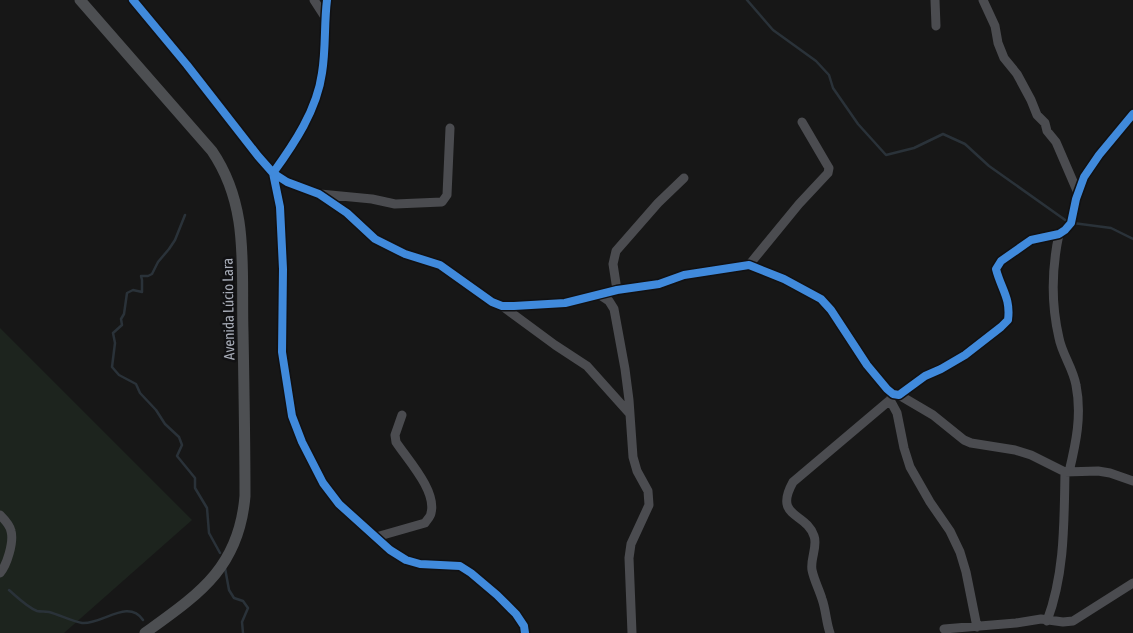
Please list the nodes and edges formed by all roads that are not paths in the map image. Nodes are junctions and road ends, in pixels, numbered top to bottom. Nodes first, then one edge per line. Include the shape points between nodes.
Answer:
1 (80, 0) edge
2 (133, 0) edge
3 (314, 0) edge
4 (327, 0) edge
5 (935, 0) edge
6 (983, 0) edge
7 (140, 5) edge
8 (325, 17) junction
9 (936, 26) dead end
10 (1133, 114) edge
11 (802, 122) dead end
12 (450, 128) dead end
13 (273, 173) junction
14 (684, 178) dead end
15 (1078, 193) junction
16 (319, 194) junction
17 (1058, 234) junction
18 (749, 265) junction
19 (616, 290) junction
20 (600, 295) junction
21 (502, 306) junction
22 (894, 396) junction
23 (630, 414) junction
24 (402, 415) dead end
25 (1067, 472) junction
26 (1133, 481) edge
27 (0, 515) edge
28 (376, 537) junction
29 (0, 573) edge
30 (1133, 583) edge
31 (1048, 621) junction
32 (977, 627) junction
33 (944, 629) dead end
34 (145, 633) edge
35 (525, 633) edge
36 (632, 633) edge
37 (830, 633) edge

1 - 34 main road, Avenida Lúcio Lara via 212,150 228,177 240,221 246,496 241,526 229,554 210,582
2 - 7 street
3 - 8 street
4 - 8 street
5 - 9 street
6 - 15 street via 1004,58 1017,74 1037,115 1056,142
7 - 13 street
8 - 13 street via 322,74 314,104
10 - 15 street via 1099,155
11 - 18 street via 829,168 828,173
12 - 16 street via 446,200 405,205 372,198
13 - 16 street
13 - 28 street via 280,207 282,352 292,416 323,483 339,504
14 - 19 street via 616,252 613,264
15 - 17 street via 1071,223
16 - 21 street via 347,213 375,239 405,254 440,265 482,296
17 - 22 street via 1031,240 1001,261 996,269 1009,310 1008,320 1001,327 965,355
17 - 25 street via 1054,260 1055,309 1059,339 1076,385 1079,412 1078,436
18 - 19 street
18 - 22 street via 821,299 867,365
19 - 20 street
20 - 21 street via 565,303
20 - 23 street via 614,309
21 - 23 street via 587,366
22 - 25 street via 933,415 964,440 1032,455
22 - 32 street via 910,467 960,552
22 - 37 street via 820,458 789,489 787,506 790,512 812,531 815,538 812,569
23 - 36 street via 633,457 648,491 649,505 631,544 629,558
24 - 28 street via 396,442 424,481 432,501 432,514 425,524
25 - 26 street via 1098,471
25 - 31 street via 1063,548 1056,595
27 - 29 street via 11,531 10,550
28 - 35 street via 406,560 460,566 471,573 516,614
30 - 31 street via 1073,621
31 - 32 street
32 - 33 street

